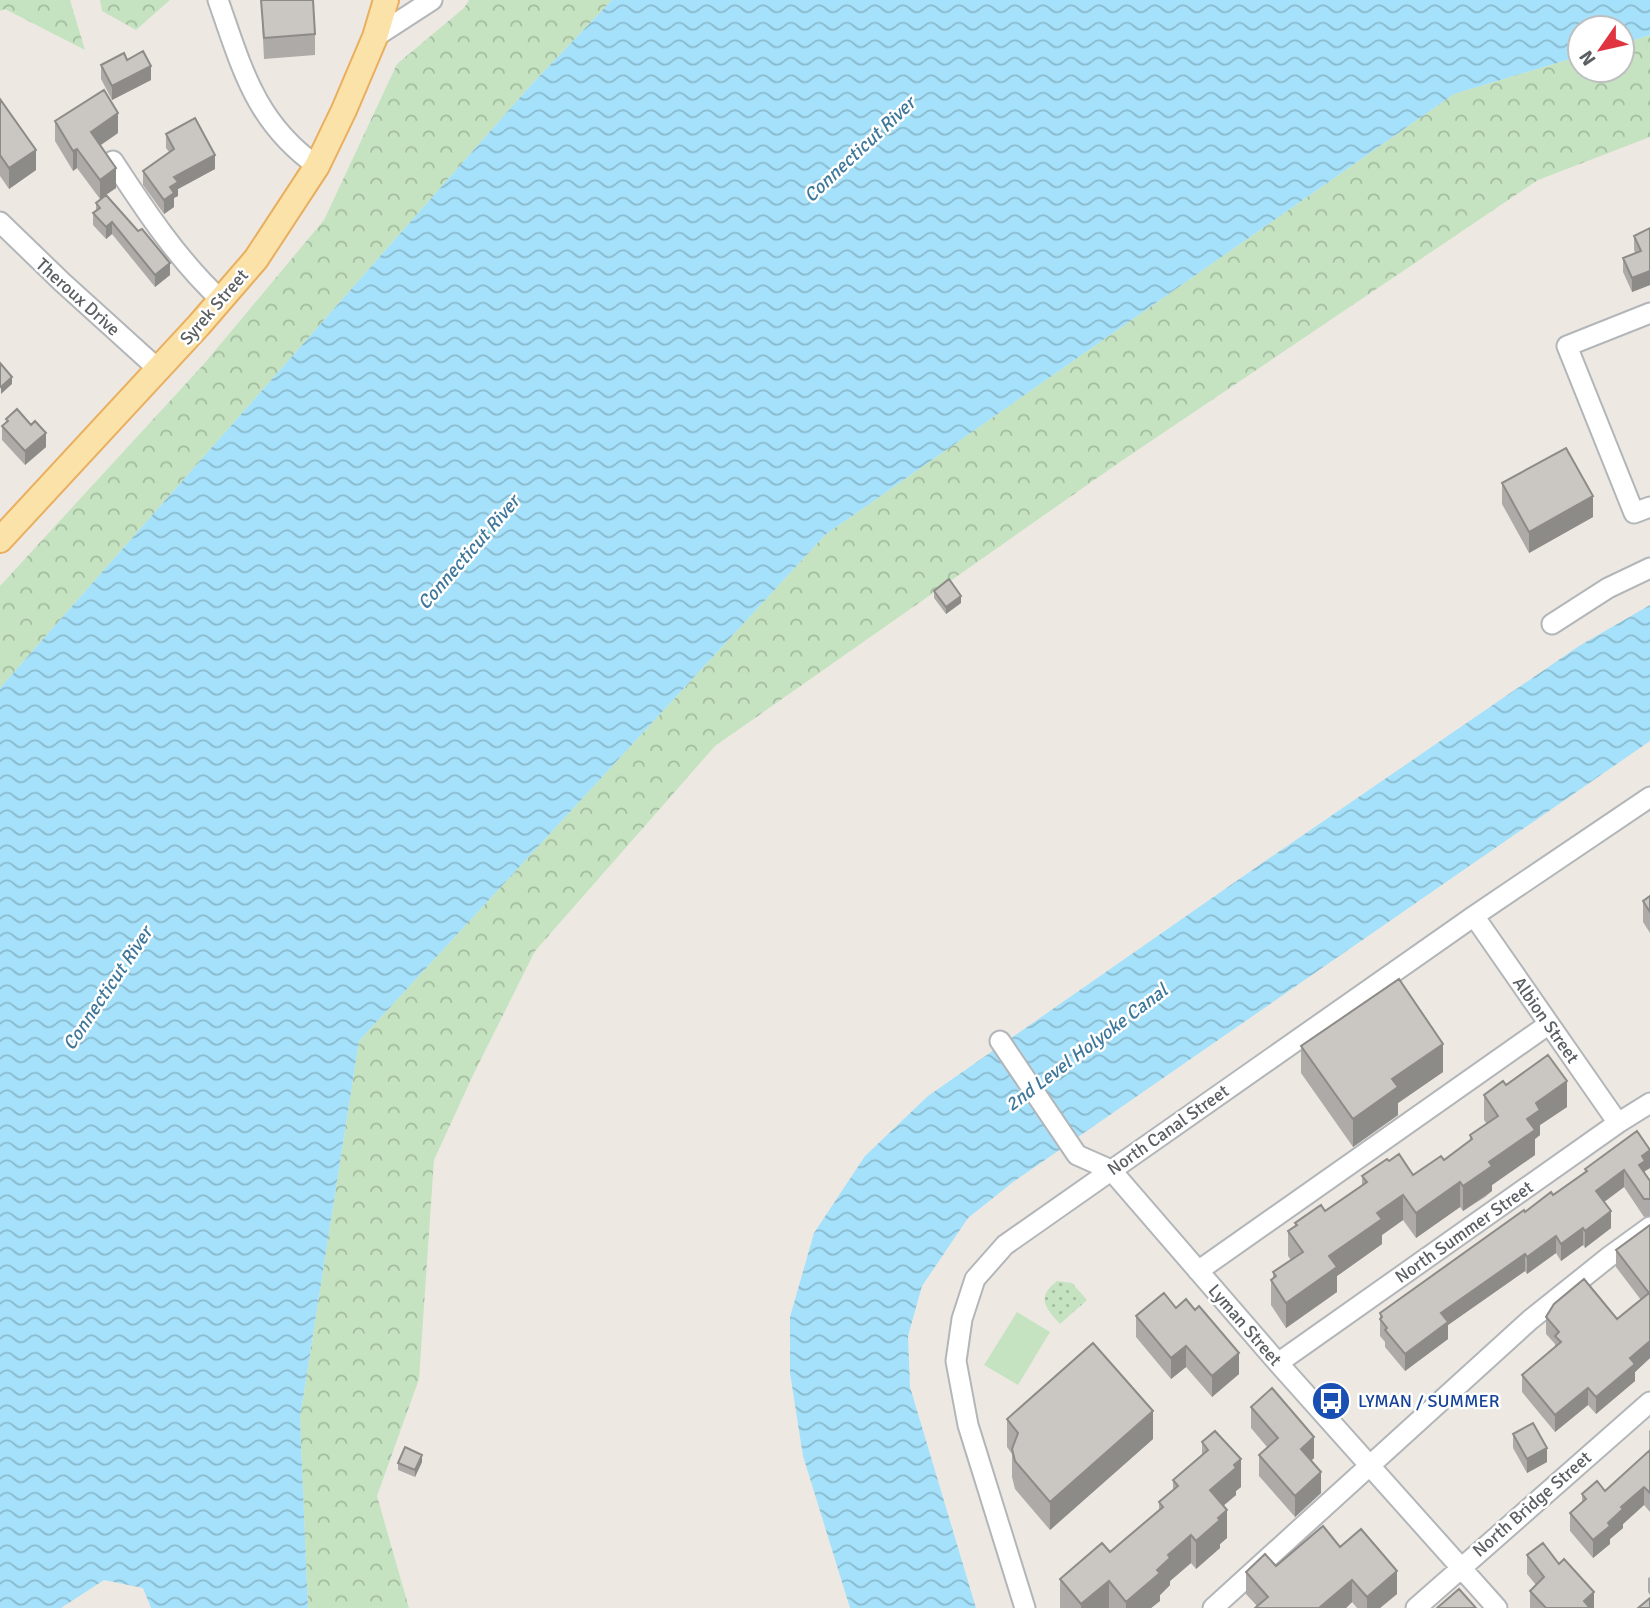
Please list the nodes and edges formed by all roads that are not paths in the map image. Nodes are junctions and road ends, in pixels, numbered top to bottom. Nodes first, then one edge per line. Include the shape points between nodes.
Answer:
1 (218, 0) edge
2 (386, 0) edge
3 (432, 0) edge
4 (375, 37) junction
5 (113, 161) edge
6 (317, 166) junction
7 (0, 222) edge
8 (221, 300) junction
9 (1650, 313) edge
10 (158, 369) junction
11 (1650, 507) edge
12 (0, 540) edge
13 (1650, 568) edge
14 (1552, 624) dead end
15 (1650, 797) edge
16 (1474, 916) junction
17 (1549, 1024) junction
18 (1000, 1041) dead end
19 (1650, 1103) edge
20 (1618, 1123) junction
21 (1111, 1170) junction
22 (1650, 1227) edge
23 (1198, 1271) junction
24 (1279, 1363) junction
25 (1650, 1402) edge
26 (1370, 1466) junction
27 (1460, 1567) junction
28 (1025, 1608) edge
29 (1213, 1608) edge
30 (1416, 1608) edge
31 (1497, 1608) edge

1 - 6 street via 253,93 293,149
2 - 4 main road, Syrek Street
3 - 4 street
4 - 6 main road, Syrek Street
5 - 8 street via 156,227
6 - 8 main road, Syrek Street via 256,258
7 - 10 street, Theroux Drive
8 - 10 main road, Syrek Street
9 - 11 street via 1567,346 1634,513
10 - 12 main road, Syrek Street
13 - 14 street
15 - 16 street, North Canal Street
16 - 17 street, Albion Street
16 - 21 street, North Canal Street
17 - 20 street, Albion Street
17 - 23 street
18 - 21 street, Lyman Street via 1077,1155
19 - 20 street, North Summer Street
20 - 24 street, North Summer Street
21 - 23 street, Lyman Street
21 - 28 street, North Canal Street via 1005,1245 975,1279 962,1319 956,1361 968,1425
22 - 26 street via 1530,1320
23 - 24 street, Lyman Street
24 - 26 street, Lyman Street
25 - 27 street, North Bridge Street
26 - 27 street, Lyman Street
26 - 29 street
27 - 30 street, North Bridge Street
27 - 31 street, Lyman Street

